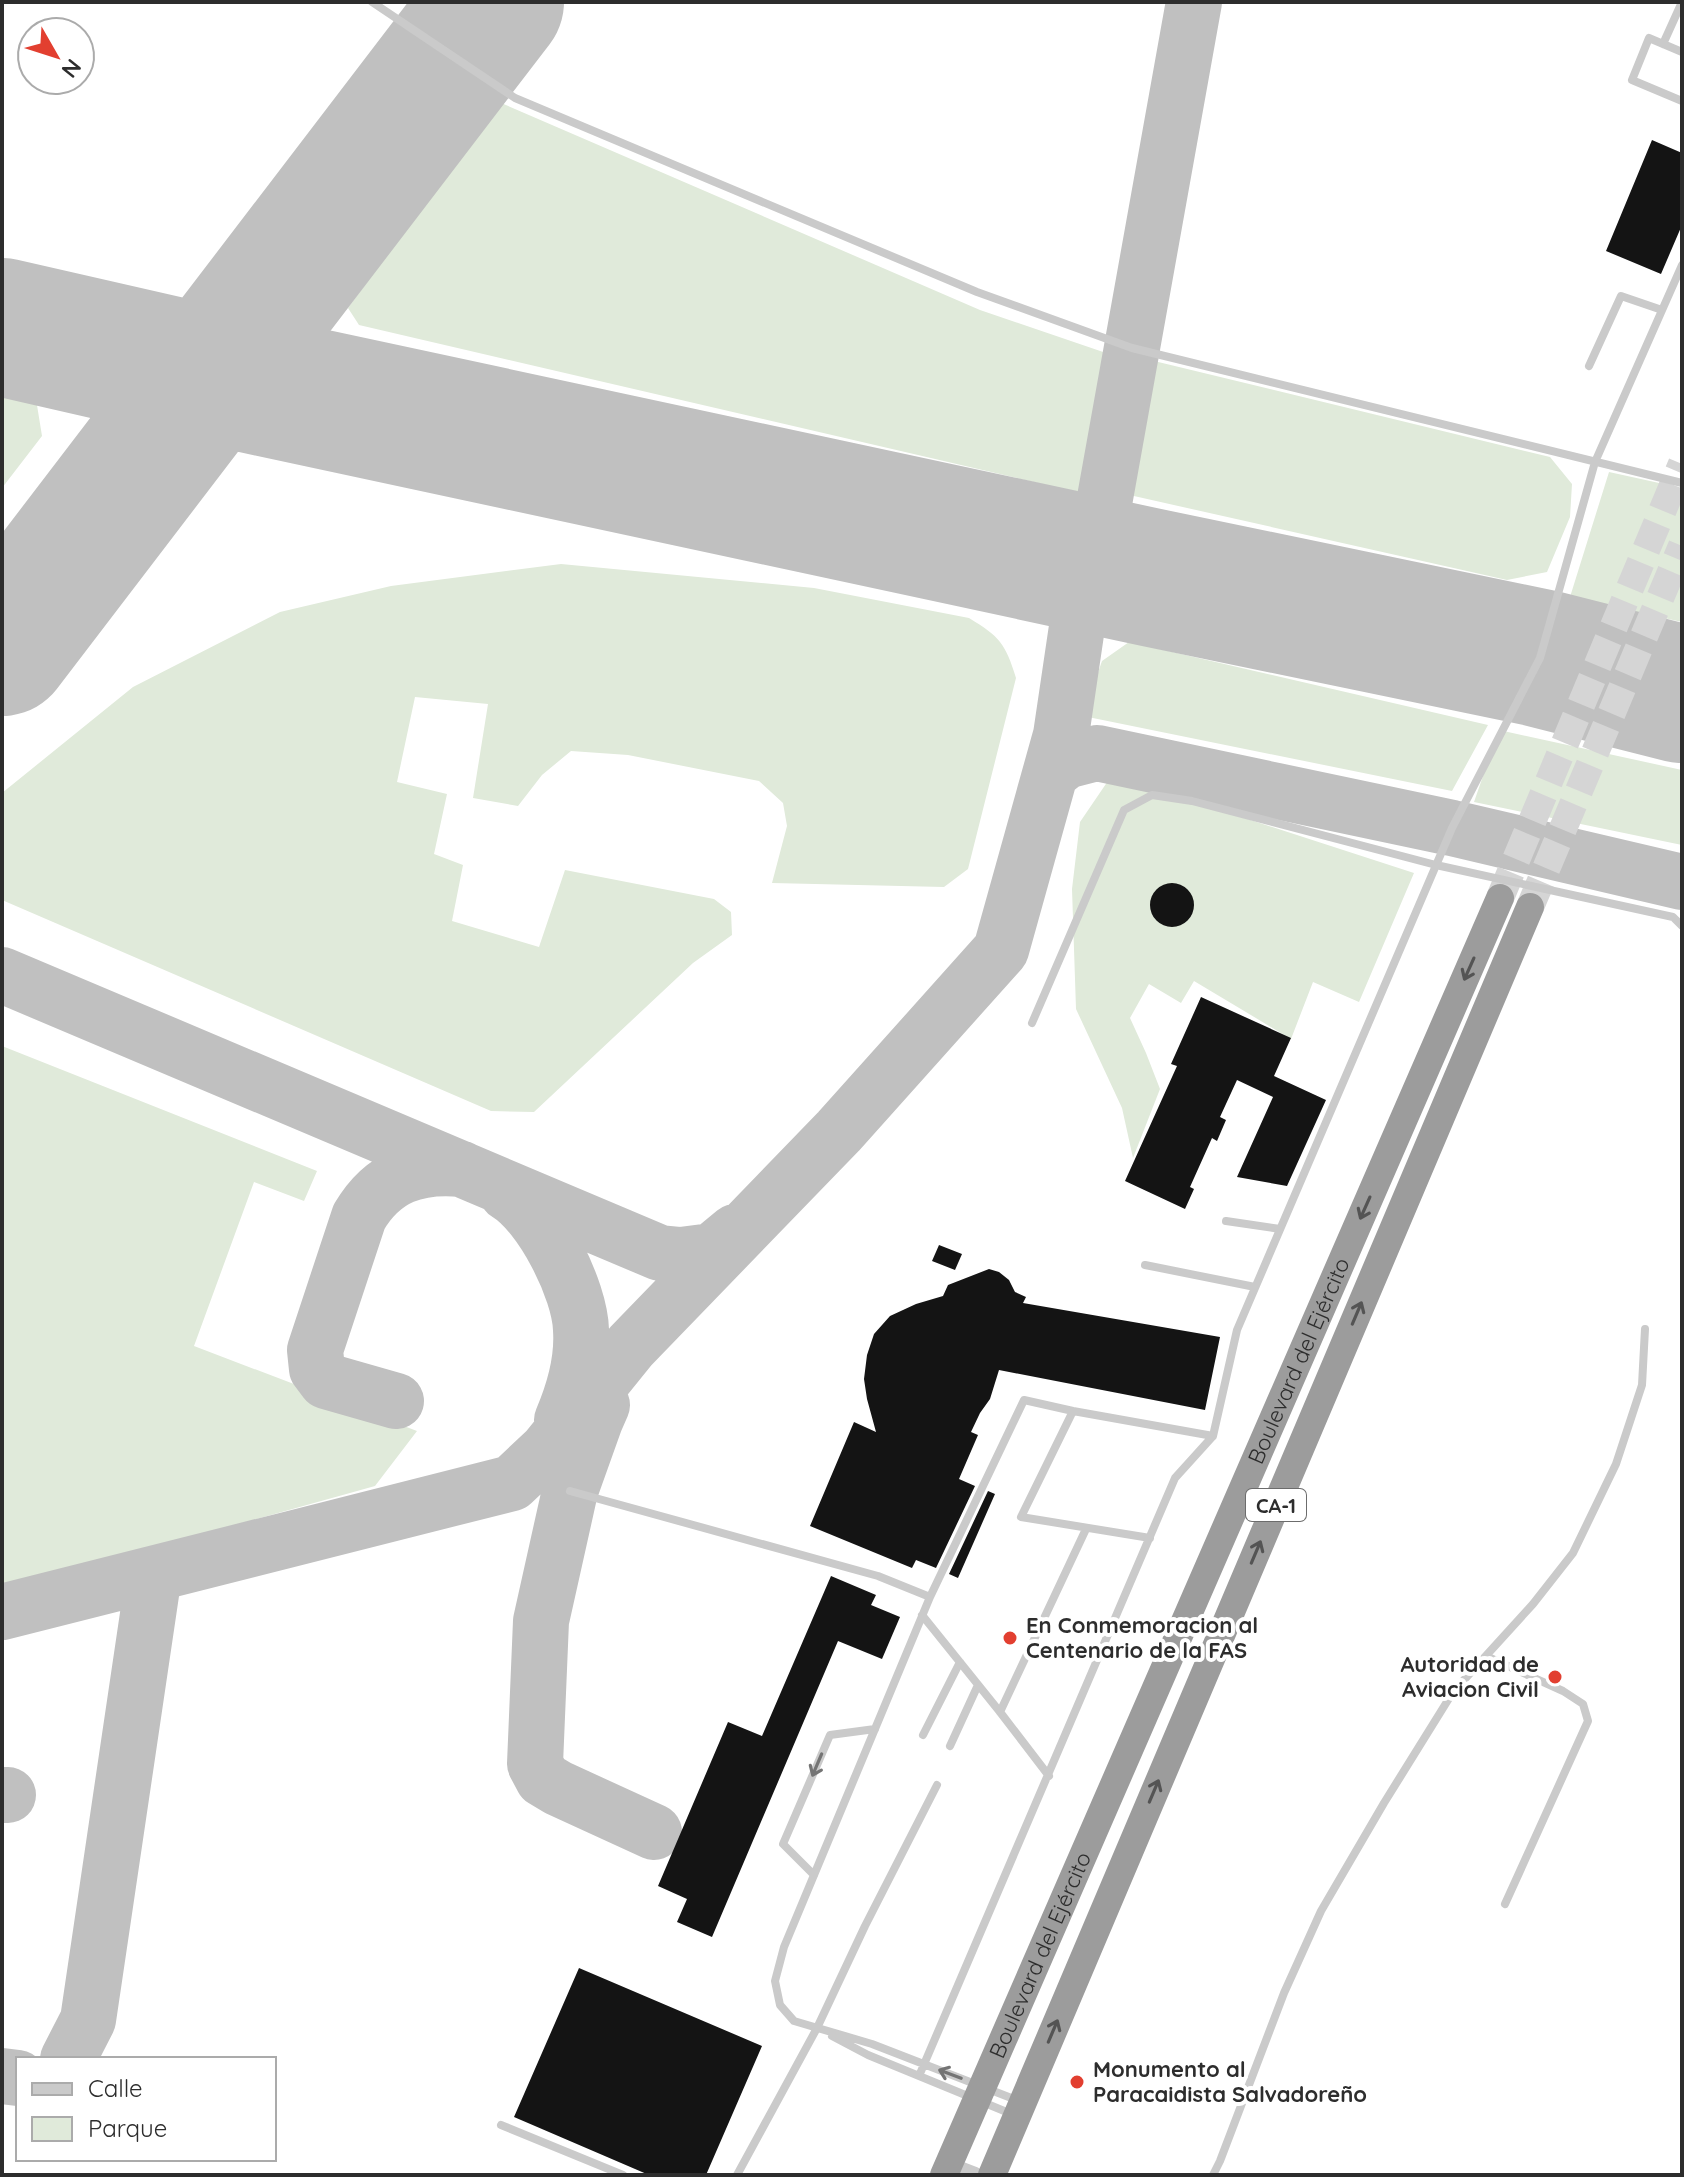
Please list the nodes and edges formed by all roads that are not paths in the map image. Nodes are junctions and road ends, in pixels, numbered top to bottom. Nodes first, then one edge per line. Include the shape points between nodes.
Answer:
1 (372, 2) edge
2 (1682, 2) edge
3 (1663, 44) junction
4 (1682, 52) edge
5 (1682, 101) edge
6 (1682, 265) edge
7 (1662, 310) junction
8 (1589, 366) dead end
9 (1595, 462) junction
10 (1682, 483) edge
11 (1436, 865) junction
12 (1500, 898) tunnel mouth
13 (1530, 907) tunnel mouth
14 (1682, 926) edge
15 (1032, 1023) dead end
16 (1226, 1221) dead end
17 (1280, 1229) junction
18 (1145, 1265) dead end
19 (1255, 1287) junction
20 (1645, 1329) dead end
21 (1073, 1411) junction
22 (1213, 1436) junction
23 (570, 1491) dead end
24 (1086, 1529) junction
25 (1150, 1538) junction
26 (930, 1597) junction
27 (922, 1615) junction
28 (1488, 1657) junction
29 (960, 1662) junction
30 (978, 1685) junction
31 (1000, 1712) junction
32 (875, 1729) junction
33 (923, 1735) dead end
34 (950, 1746) dead end
35 (1049, 1776) junction
36 (937, 1785) dead end
37 (814, 1875) junction
38 (1505, 1904) dead end
39 (817, 2028) junction
40 (924, 2064) junction
41 (919, 2076) junction
42 (980, 2094) junction
43 (1019, 2109) junction
44 (501, 2125) dead end
45 (946, 2170) edge
46 (623, 2175) edge
47 (737, 2175) edge
48 (975, 2175) edge
49 (992, 2175) edge
50 (1213, 2175) edge

1 - 9 lane via 515,98 977,292 1132,348
2 - 3 lane
3 - 4 lane
3 - 5 lane via 1649,38 1632,80
6 - 7 lane
7 - 8 lane via 1621,296
7 - 9 lane
9 - 10 lane
9 - 11 lane via 1540,658
11 - 14 lane via 1673,917
11 - 15 lane via 1152,795 1124,810
11 - 17 lane
12 -> 42 highway, Boulevard del Ejército / CA-1
43 -> 13 highway, Boulevard del Ejército / CA-1
16 - 17 lane
17 - 19 lane
18 - 19 lane
19 - 22 lane via 1237,1330
20 - 28 lane via 1642,1385 1616,1464 1573,1553
21 - 22 lane
21 - 24 lane via 1021,1517
21 - 26 lane via 1024,1400
22 - 25 lane via 1175,1478
23 - 26 lane via 878,1576
24 - 25 lane
24 - 31 lane
25 - 35 lane
26 - 27 lane
27 - 29 lane
27 - 32 lane
28 - 38 lane via 1563,1691 1583,1704 1588,1721
28 - 50 lane via 1453,1692 1321,1911
29 - 30 lane
29 - 33 lane
30 - 31 lane
30 - 34 lane
31 - 35 lane
32 - 37 lane
32 -> 37 lane via 830,1735 783,1844
35 - 40 lane
36 - 39 lane
37 - 39 lane via 775,1981 780,2005 794,2021
39 - 40 lane
39 - 41 lane
39 - 47 lane
40 - 41 lane
42 -> 40 lane
41 - 42 lane
42 - 43 lane
42 - 43 lane
42 - 45 highway, Boulevard del Ejército / CA-1
43 - 49 highway, Boulevard del Ejército / CA-1
44 - 46 lane
45 - 48 street

